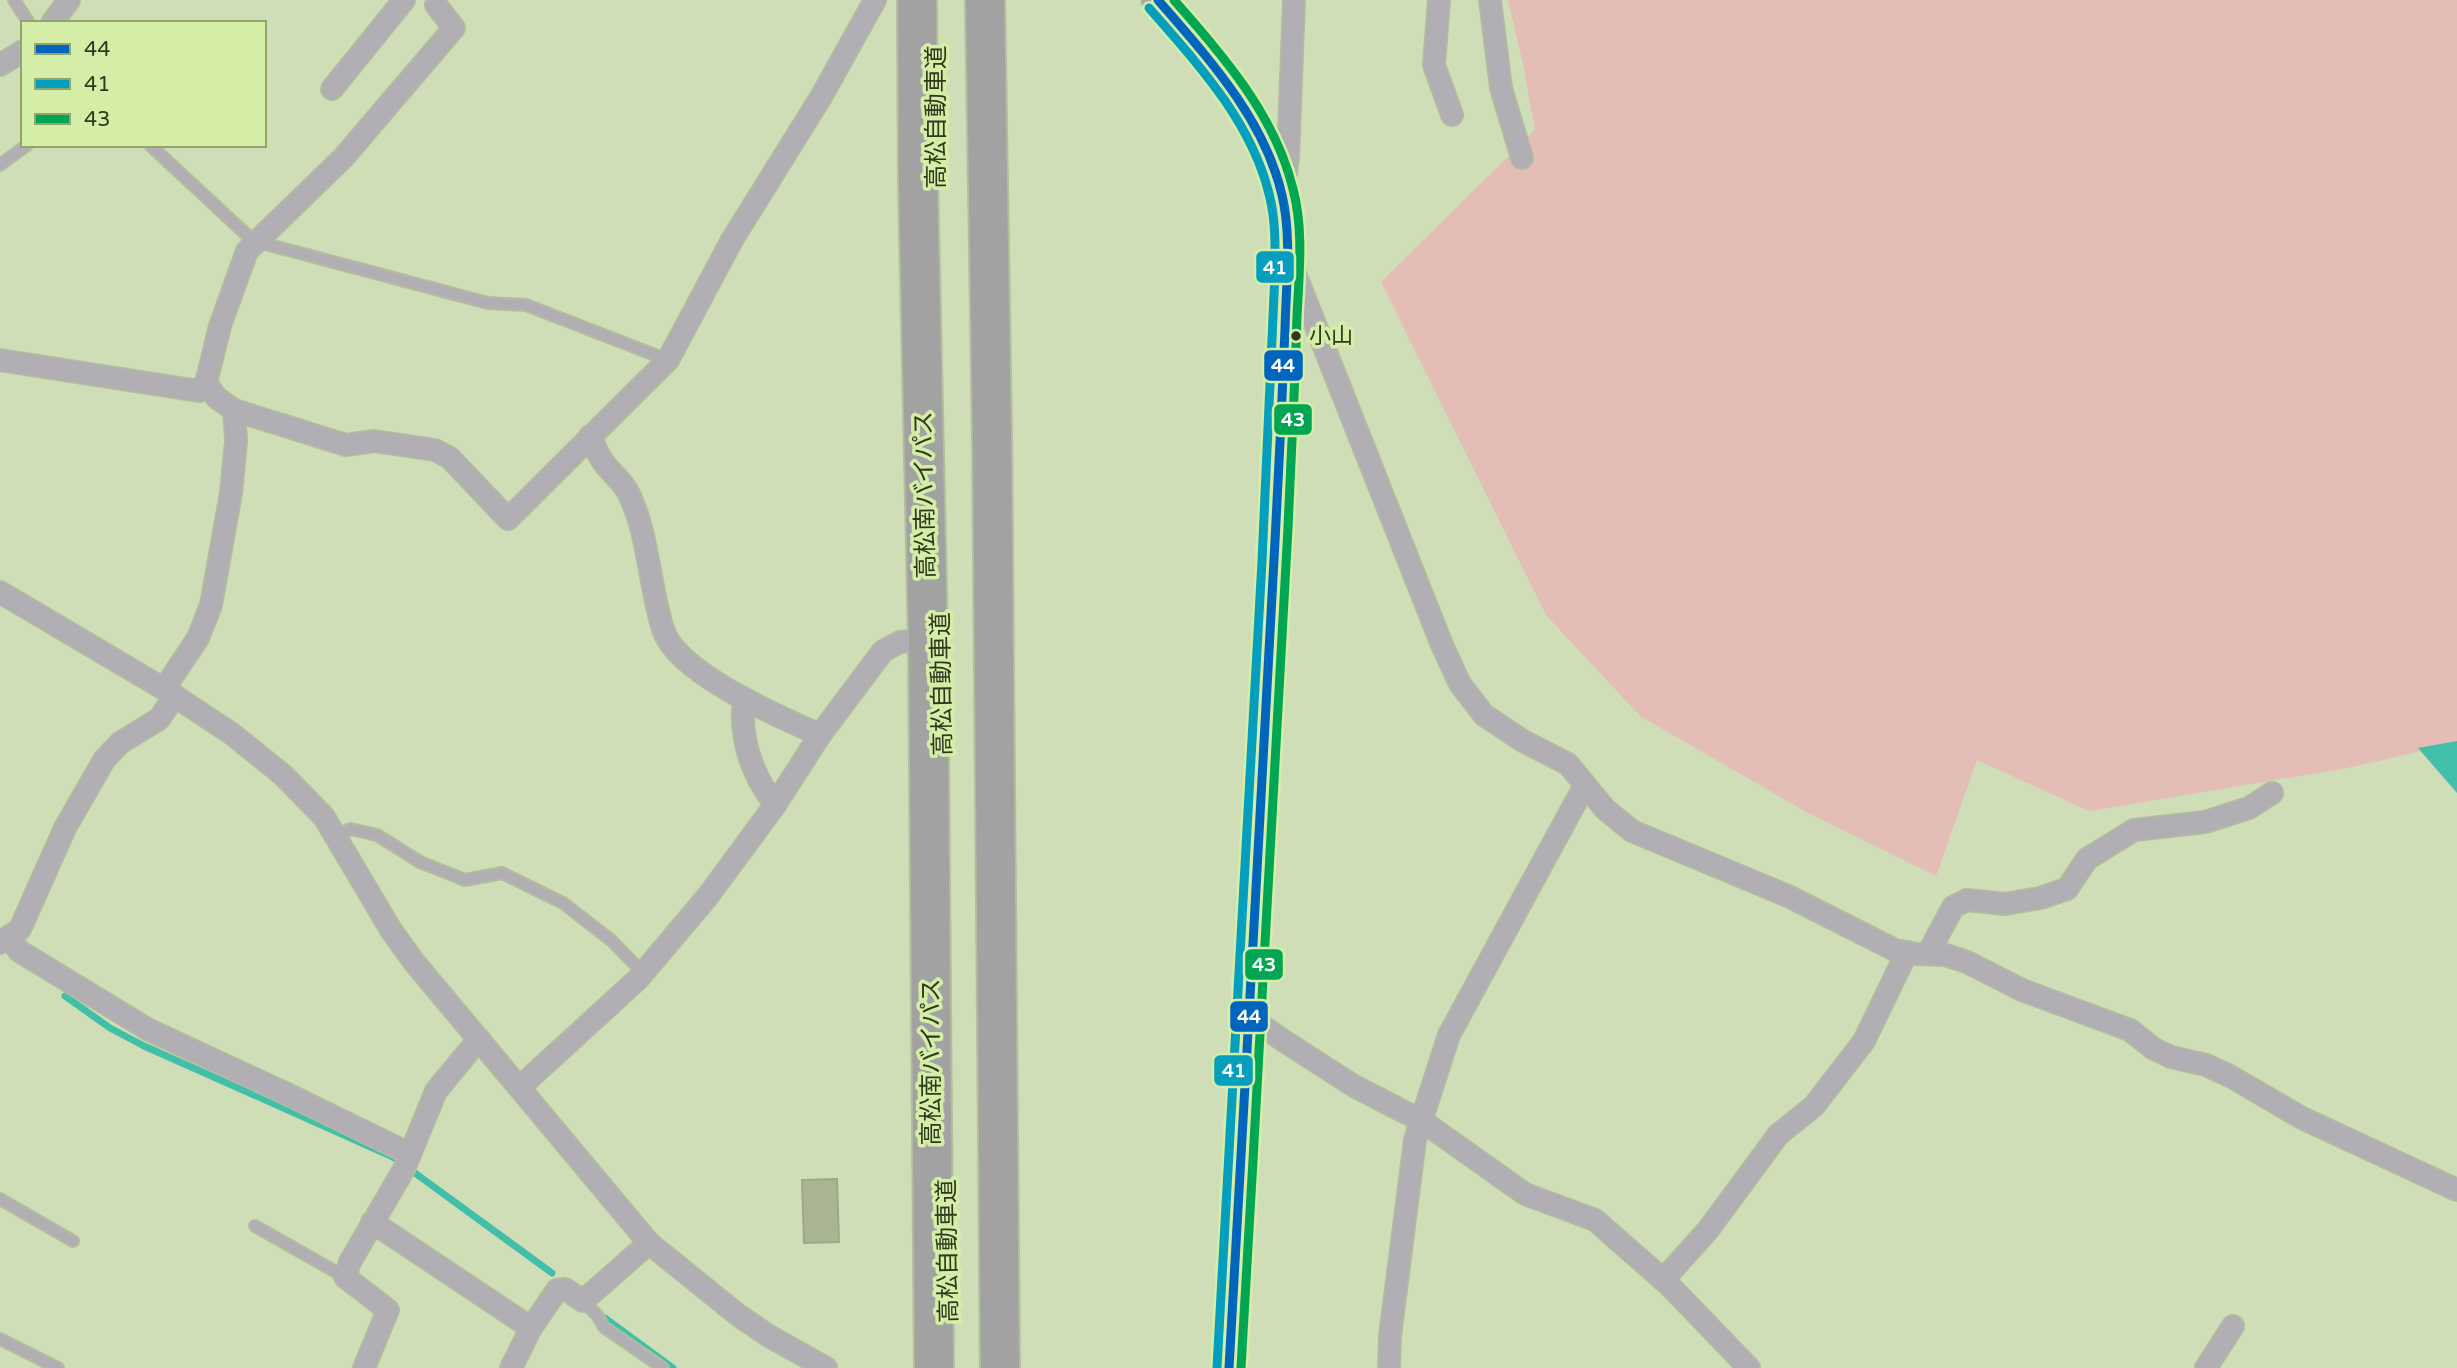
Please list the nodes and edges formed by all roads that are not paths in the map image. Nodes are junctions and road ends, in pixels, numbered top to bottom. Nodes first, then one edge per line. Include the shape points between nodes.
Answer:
1 (14, 0) edge
2 (69, 0) edge
3 (404, 0) edge
4 (875, 0) edge
5 (917, 0) edge
6 (935, 0) edge
7 (968, 0) edge
8 (985, 0) edge
9 (1158, 0) edge
10 (1294, 0) edge
11 (1438, 0) edge
12 (1490, 0) edge
13 (436, 2) edge
14 (28, 21) edge
15 (53, 21) edge
16 (21, 52) edge
17 (0, 65) edge
18 (332, 89) dead end
19 (1452, 115) dead end
20 (24, 147) edge
21 (152, 147) edge
22 (1522, 158) dead end
23 (0, 166) edge
24 (1282, 196) junction
25 (258, 242) junction
26 (1287, 254) junction
27 (0, 360) edge
28 (668, 360) junction
29 (206, 383) junction
30 (234, 410) junction
31 (590, 436) junction
32 (0, 592) edge
33 (928, 639) junction
34 (169, 693) junction
35 (744, 699) junction
36 (820, 735) junction
37 (1585, 785) junction
38 (2272, 793) dead end
39 (775, 805) junction
40 (335, 836) junction
41 (4, 940) edge
42 (1918, 953) junction
43 (643, 973) junction
44 (1248, 1016) junction
45 (479, 1039) junction
46 (520, 1087) junction
47 (1422, 1121) junction
48 (407, 1162) junction
49 (2457, 1190) edge
50 (0, 1199) edge
51 (372, 1222) junction
52 (255, 1226) dead end
53 (73, 1241) dead end
54 (649, 1243) junction
55 (345, 1278) junction
56 (1663, 1280) junction
57 (583, 1301) junction
58 (2233, 1326) dead end
59 (531, 1328) junction
60 (0, 1339) edge
61 (58, 1368) edge
62 (364, 1368) edge
63 (511, 1368) edge
64 (662, 1368) edge
65 (826, 1368) edge
66 (934, 1368) edge
67 (950, 1368) edge
68 (981, 1368) edge
69 (1000, 1368) edge
70 (1229, 1368) edge
71 (1389, 1368) edge
72 (1748, 1368) edge
73 (2206, 1368) edge

1 - 14 lane
2 - 15 street
3 - 18 street
4 - 28 street via 732,240
5 - 33 highway, 高松南バイパス
6 - 67 highway, 高松自動車道
7 - 68 highway, 高松自動車道
8 - 69 highway
9 - 24 main road via 1248,112 1264,142
10 - 24 street via 1288,158
11 - 19 street via 1434,65
12 - 22 street via 1502,88
13 - 25 street via 454,28 343,158
16 - 17 street
20 - 23 lane
21 - 25 lane
24 - 26 main road
25 - 28 lane via 488,303 526,305
25 - 29 street via 247,251 224,313
26 - 37 street via 1461,684 1484,715 1568,764
26 - 44 main road
27 - 29 street via 200,391
28 - 31 street
29 - 30 street
30 - 31 street via 346,445 374,441 435,450 450,458 508,519
30 - 34 street via 231,493 211,605
31 - 35 street via 602,461 628,492 668,643
32 - 34 street
33 - 36 street via 900,642 883,651
33 - 66 highway, 高松南バイパス
34 - 40 street via 232,734 283,775 316,808
34 - 41 street via 159,719 120,743 104,760 65,828 20,929
35 - 36 street
35 - 39 street via 742,715 750,761
36 - 39 street
37 - 42 street via 1632,831 1788,896 1895,950
37 - 47 street via 1449,1035
38 - 42 street via 2249,808 2205,822 2134,830 2087,859 2067,889 2005,904 1967,900 1953,907
39 - 43 street via 708,897
40 - 43 lane via 351,829 376,835 419,862 465,880 502,873 563,904 612,941
40 - 45 street via 391,930
41 - 48 street via 149,1030 287,1094
42 - 49 street via 1946,954 2022,990 2130,1030 2162,1053 2230,1076 2302,1118
42 - 56 street via 1864,1041 1814,1106 1778,1135 1708,1230
43 - 46 street
44 - 47 street via 1354,1086
44 - 70 main road
45 - 46 street
45 - 48 street via 436,1091
46 - 54 street
47 - 56 street via 1525,1194 1595,1220
47 - 71 street via 1415,1140 1400,1247
48 - 51 street
50 - 53 lane
51 - 55 street
51 - 59 street
52 - 55 lane
54 - 57 street
54 - 65 street via 738,1315
55 - 62 street via 388,1310
56 - 72 street
57 - 59 street via 565,1289 557,1290
57 - 64 lane via 604,1327
58 - 73 street
59 - 63 street
60 - 61 lane

